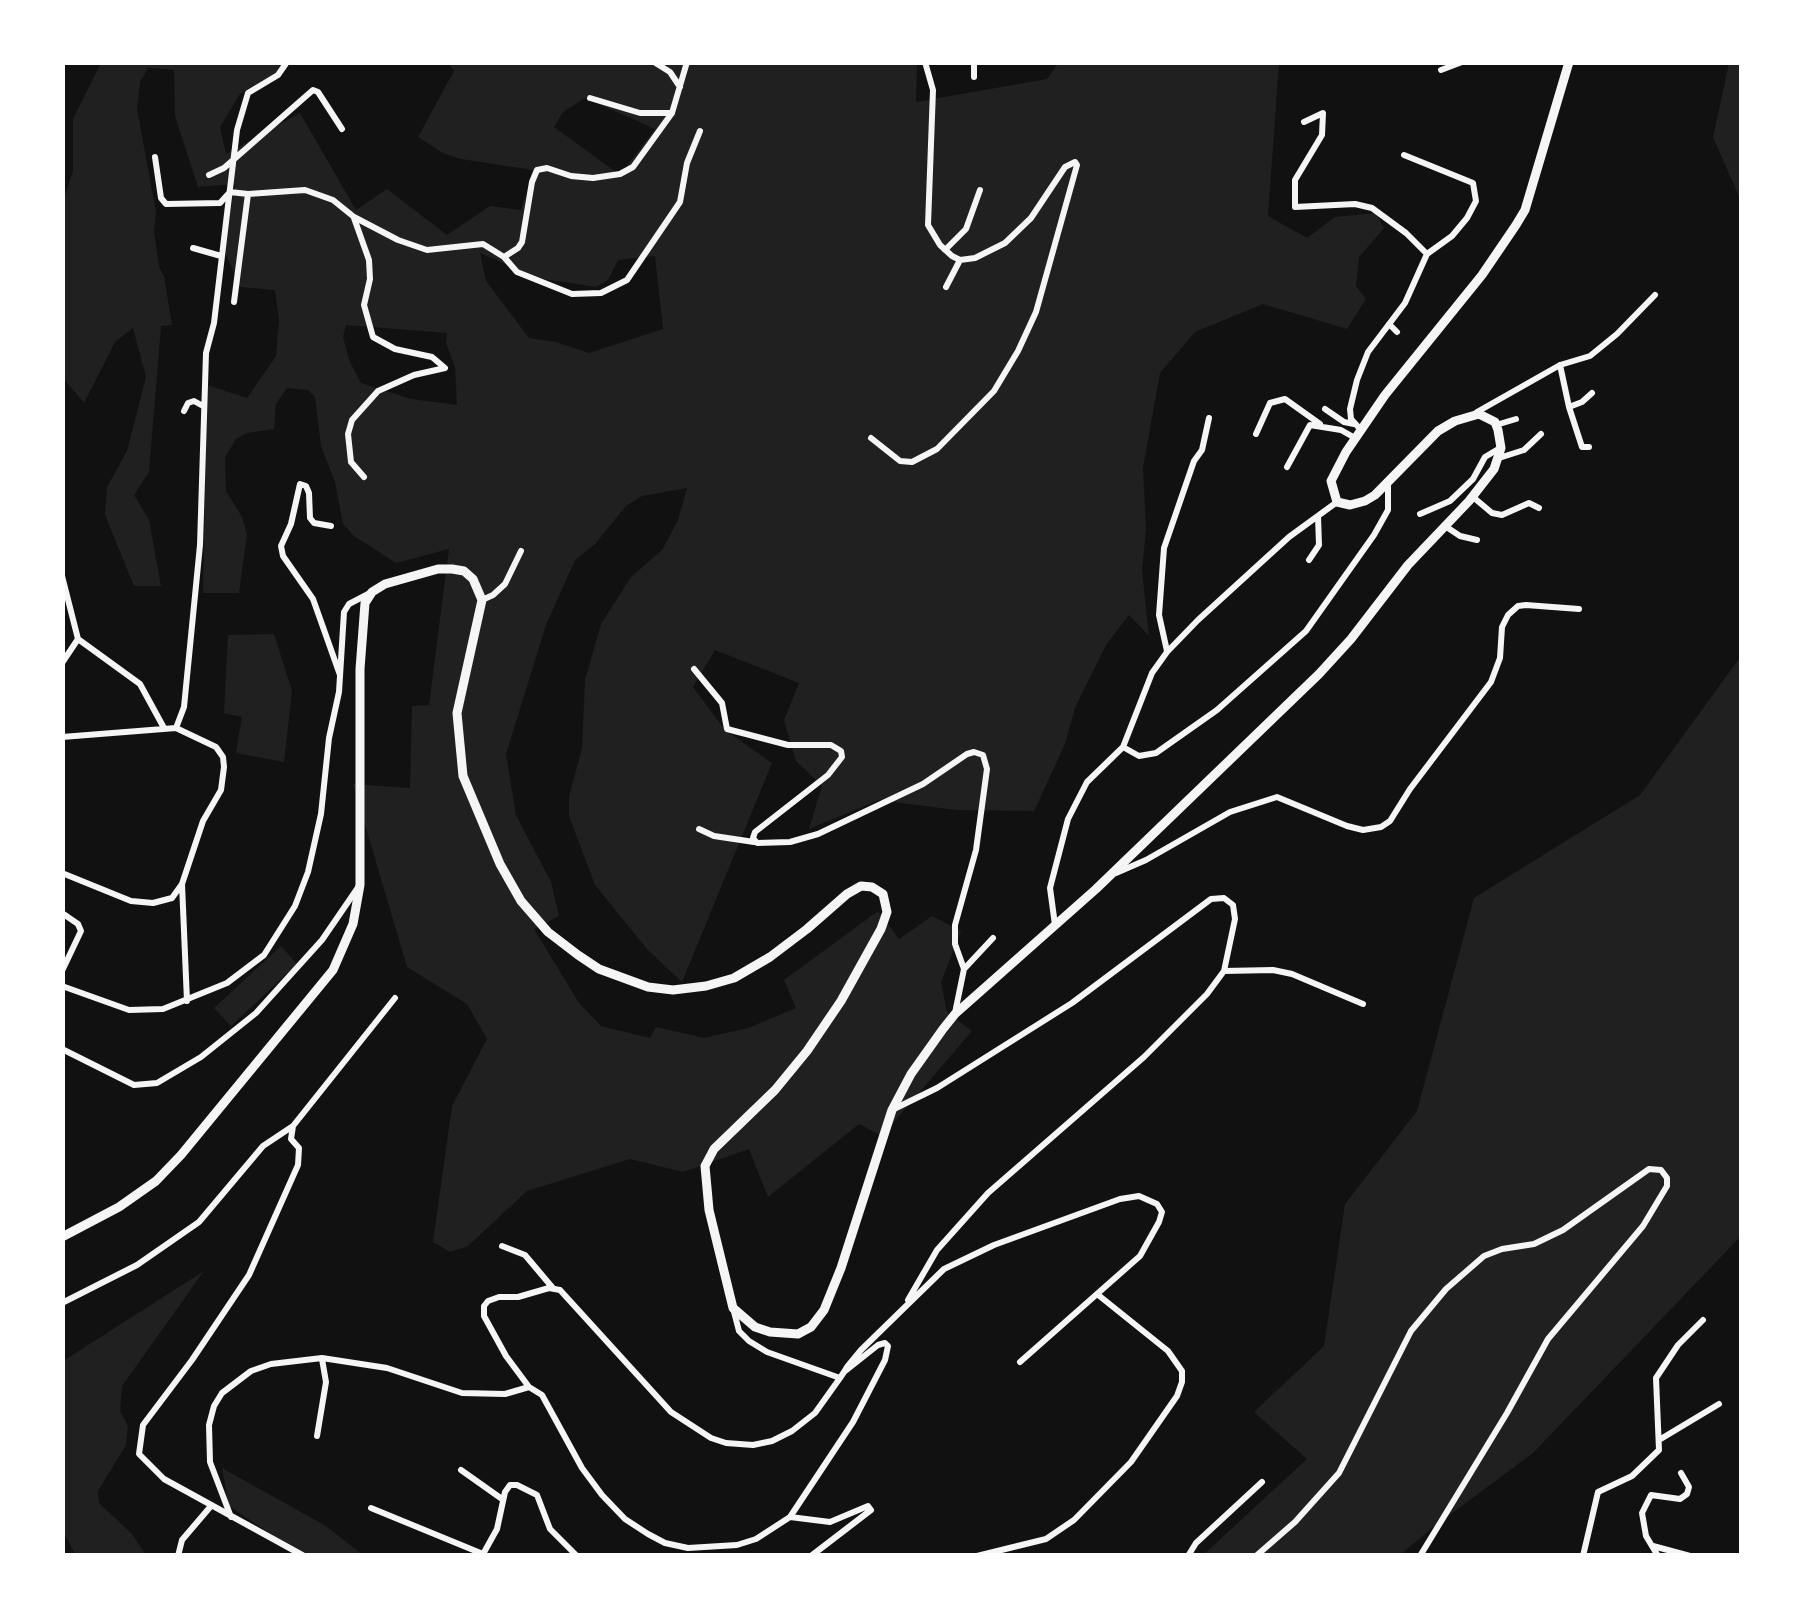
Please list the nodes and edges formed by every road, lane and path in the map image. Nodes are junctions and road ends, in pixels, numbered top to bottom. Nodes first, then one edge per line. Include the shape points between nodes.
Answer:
1 (287, 62) edge
2 (654, 62) edge
3 (687, 62) edge
4 (925, 62) edge
5 (974, 62) edge
6 (1462, 62) edge
7 (1568, 62) edge
8 (1441, 70) dead end
9 (974, 78) dead end
10 (681, 88) junction
11 (590, 98) dead end
12 (672, 113) junction
13 (1304, 122) dead end
14 (342, 129) dead end
15 (700, 132) dead end
16 (1404, 155) dead end
17 (155, 156) dead end
18 (233, 158) junction
19 (210, 175) dead end
20 (980, 190) dead end
21 (230, 192) junction
22 (248, 194) junction
23 (354, 217) junction
24 (193, 248) dead end
25 (945, 250) junction
26 (1428, 254) junction
27 (220, 256) junction
28 (504, 257) junction
29 (960, 260) junction
30 (946, 288) dead end
31 (1654, 295) dead end
32 (234, 302) dead end
33 (1389, 324) junction
34 (1397, 332) dead end
35 (1560, 365) junction
36 (1592, 393) dead end
37 (203, 406) junction
38 (1569, 408) junction
39 (1325, 409) dead end
40 (184, 412) dead end
41 (1209, 418) dead end
42 (1462, 419) junction
43 (1516, 419) dead end
44 (1322, 424) junction
45 (1496, 425) junction
46 (1357, 431) junction
47 (1256, 434) dead end
48 (1541, 434) dead end
49 (871, 438) dead end
50 (1589, 447) dead end
51 (1500, 452) junction
52 (1287, 467) dead end
53 (364, 476) dead end
54 (1388, 483) junction
55 (1473, 497) junction
56 (1337, 502) junction
57 (1540, 508) dead end
58 (1318, 514) junction
59 (1420, 514) dead end
60 (332, 526) dead end
61 (1445, 526) junction
62 (1477, 540) dead end
63 (520, 552) dead end
64 (1309, 560) dead end
65 (62, 576) edge
66 (372, 592) junction
67 (482, 600) junction
68 (1578, 609) dead end
69 (78, 639) junction
70 (1167, 652) junction
71 (62, 663) edge
72 (694, 669) dead end
73 (340, 676) junction
74 (164, 728) junction
75 (176, 728) junction
76 (62, 737) edge
77 (1124, 746) junction
78 (699, 829) dead end
79 (755, 842) junction
80 (62, 873) edge
81 (1110, 876) junction
82 (182, 884) junction
83 (360, 885) junction
84 (62, 913) edge
85 (1056, 926) junction
86 (993, 938) dead end
87 (964, 969) junction
88 (1224, 970) junction
89 (62, 971) edge
90 (62, 986) edge
91 (395, 998) dead end
92 (187, 1001) junction
93 (1363, 1004) dead end
94 (955, 1014) junction
95 (62, 1048) edge
96 (892, 1110) junction
97 (293, 1126) junction
98 (62, 1236) edge
99 (502, 1246) dead end
100 (553, 1288) junction
101 (1097, 1294) junction
102 (62, 1303) edge
103 (905, 1305) junction
104 (733, 1308) junction
105 (1703, 1320) dead end
106 (322, 1358) junction
107 (1020, 1362) dead end
108 (842, 1375) junction
109 (529, 1387) junction
110 (1718, 1404) dead end
111 (317, 1436) dead end
112 (1658, 1440) junction
113 (461, 1470) dead end
114 (1681, 1473) dead end
115 (1262, 1482) dead end
116 (502, 1499) junction
117 (212, 1506) junction
118 (371, 1508) dead end
119 (231, 1517) junction
120 (790, 1517) junction
121 (1652, 1546) junction
122 (483, 1555) edge
123 (178, 1556) edge
124 (304, 1556) edge
125 (577, 1556) edge
126 (811, 1556) edge
127 (977, 1556) edge
128 (1188, 1556) edge
129 (1256, 1556) edge
130 (1420, 1556) edge
131 (1583, 1556) edge
132 (1658, 1556) edge
133 (1690, 1556) edge

1 - 18 street via 248,92
2 - 10 street
3 - 10 street
4 - 25 street via 932,90 928,225
5 - 9 street
6 - 8 street
7 - 46 street via 1516,226
10 - 12 street
11 - 12 street via 640,113
12 - 28 street via 640,160 620,174 584,178 537,170 522,242
13 - 26 street via 1323,113 1322,135 1296,180 1296,207 1372,208
14 - 18 street via 313,90
15 - 28 street via 680,202 627,280 601,293 572,294 517,272
16 - 26 street via 1476,187 1467,218
17 - 21 street via 166,204 220,203
18 - 19 street
18 - 21 street
20 - 25 street via 966,229
21 - 22 street
21 - 27 street
22 - 23 street via 305,190
22 - 32 street
23 - 28 street via 427,250 483,244
23 - 53 street via 369,260 365,316 373,337 445,368 378,390 352,420 351,462
24 - 27 street
25 - 29 street
26 - 33 street
27 - 37 street
29 - 30 street
29 - 49 street via 1005,243 1031,218 1064,167 1077,165 1036,312 994,392 937,449 912,462 900,461
31 - 35 street via 1599,350
33 - 34 street
33 - 46 street via 1357,380 1350,409
35 - 38 street
35 - 42 street
36 - 38 street
37 - 40 street via 194,401
37 - 75 street via 196,602 188,687
38 - 50 street via 1582,447
39 - 46 street
41 - 70 street via 1164,548 1159,615
42 - 45 street via 1480,414
42 - 54 street via 1438,432
43 - 45 street
44 - 46 street
44 - 47 street via 1285,400 1270,403
44 - 52 street via 1310,425
45 - 51 street
46 - 56 street via 1331,481
48 - 51 street via 1524,450
51 - 55 street
51 - 59 street via 1485,457 1450,501
54 - 56 street via 1365,501
54 - 77 street via 1388,510 1306,631 1156,754 1139,756
55 - 57 street via 1502,515 1528,503
55 - 61 street
56 - 58 street
58 - 64 street via 1319,545
58 - 70 street
60 - 73 street via 310,518 309,492 300,484 283,556 313,599
61 - 62 street
61 - 81 street via 1319,674
63 - 67 street via 505,584
65 - 69 street
66 - 67 street via 452,569 472,579
66 - 73 street via 344,612
66 - 83 street via 363,613 360,669
67 - 104 street via 457,713 463,776 521,900 578,955 648,987 706,986 770,956 861,886 883,894 887,904 869,954 807,1051 704,1166
68 - 81 street via 1526,605 1508,615 1491,682 1382,828 1347,826 1277,798 1230,812
69 - 71 street
69 - 74 street via 140,684
70 - 77 street
72 - 79 street via 722,703 728,729 841,751 828,775 755,832
73 - 92 street via 317,836 295,906 245,972
74 - 75 street
74 - 76 street
75 - 82 street via 216,748 224,767
77 - 85 street via 1087,782 1068,818 1050,888
78 - 79 street
79 - 87 street via 818,834 923,784 967,754 984,754 988,769 976,850 955,925
80 - 82 street via 131,901 172,898
81 - 85 street
82 - 92 street
83 - 95 street via 322,940 256,1013 157,1084 134,1085
83 - 98 street via 353,924 328,978 181,1155 136,1196
84 - 89 street via 81,930
85 - 94 street
86 - 87 street
87 - 94 street
88 - 93 street via 1292,974
88 - 96 street via 1235,912 1229,900 1218,897 1072,1003
88 - 103 street via 1171,1033 988,1193 937,1250
90 - 92 street via 129,1010
91 - 97 street
94 - 96 street
96 - 104 street via 841,1268 811,1327 798,1334 770,1332
97 - 102 street via 263,1146 180,1238
97 - 117 street via 298,1165 249,1275 143,1425 139,1454 164,1480
99 - 100 street via 525,1255
100 - 108 street via 671,1412 726,1443 772,1441 792,1431 816,1413
100 - 109 street via 484,1306 495,1337
101 - 103 street via 1151,1240 1162,1212 1150,1199 1120,1200 964,1258
101 - 107 street
101 - 127 street via 1168,1351 1182,1371 1176,1396 1131,1462 1074,1520 1046,1539
103 - 108 street
104 - 108 street via 749,1342
105 - 112 street via 1656,1378
106 - 109 street via 387,1368 462,1393
106 - 111 street via 326,1382
106 - 119 street via 251,1370 214,1406 207,1444
108 - 120 street via 882,1343 888,1346 853,1422
109 - 120 street via 542,1395 602,1495 624,1519 665,1542 688,1548 737,1544
110 - 112 street
112 - 131 street via 1659,1450 1632,1476 1598,1492
113 - 116 street
114 - 121 street via 1687,1494 1651,1495 1646,1502 1641,1524
115 - 128 street
116 - 122 street
116 - 125 street via 510,1485 537,1495 550,1529
117 - 119 street
117 - 123 street via 182,1540
118 - 122 street
119 - 124 street
120 - 126 street via 830,1522 868,1506
121 - 132 street
121 - 133 street
129 - 130 street via 1338,1473 1401,1348 1446,1289 1484,1256 1563,1230 1649,1169 1661,1170 1667,1186 1643,1226 1548,1338

